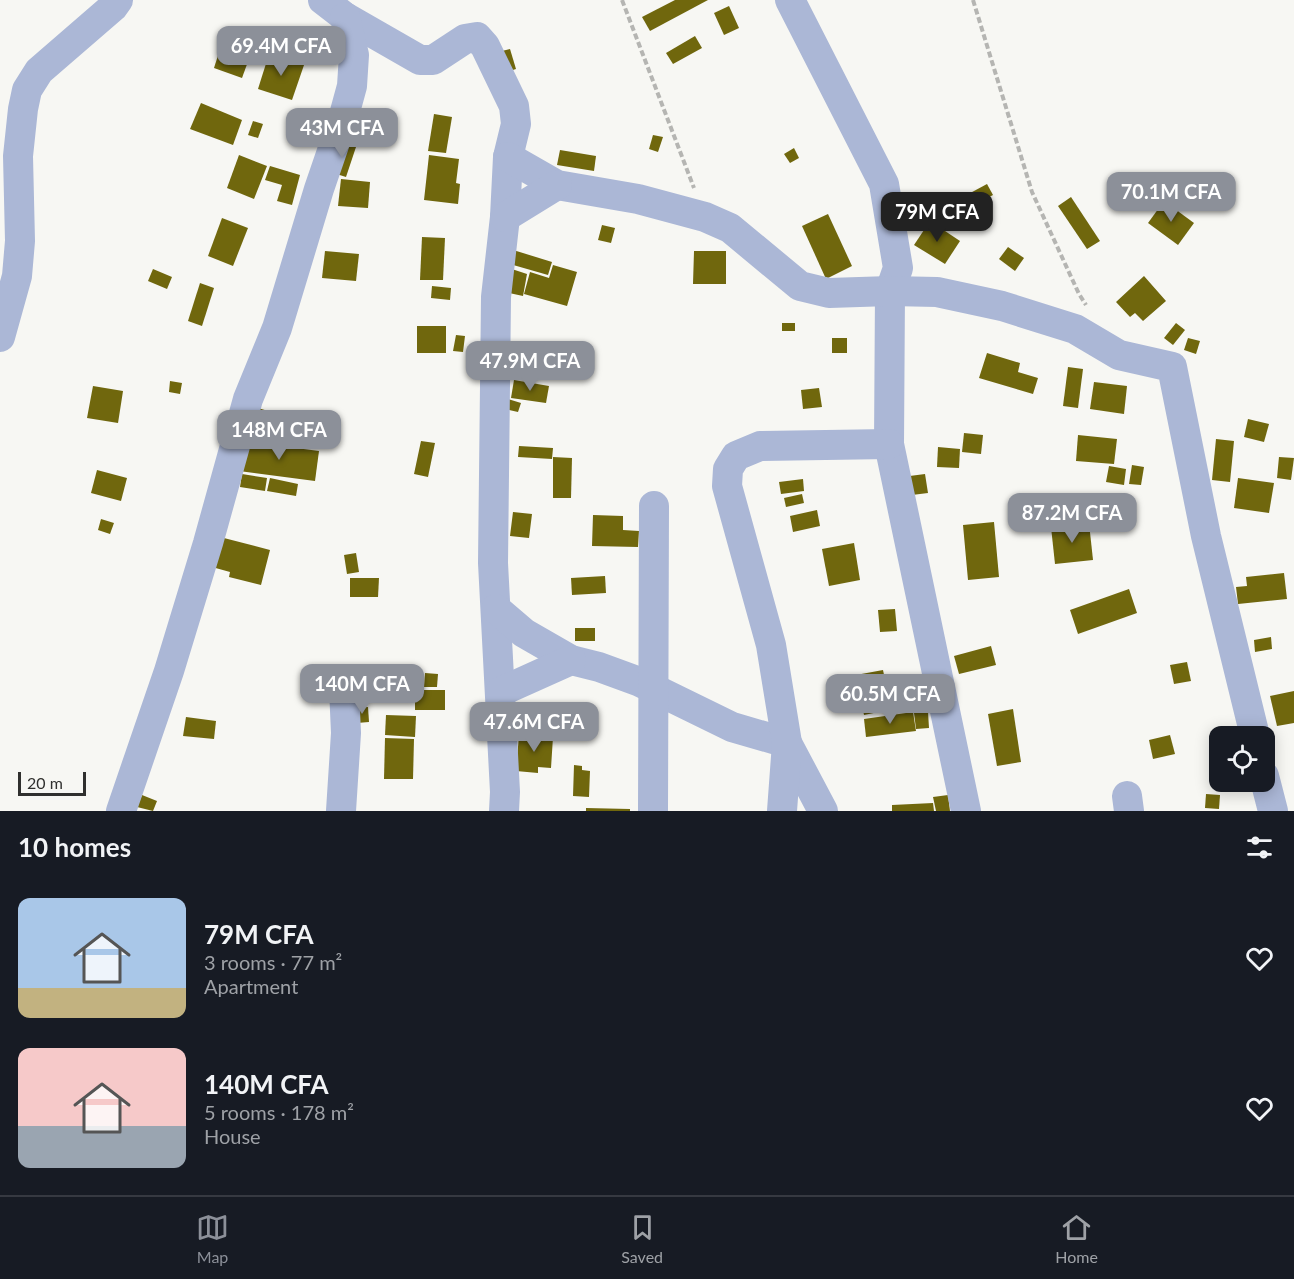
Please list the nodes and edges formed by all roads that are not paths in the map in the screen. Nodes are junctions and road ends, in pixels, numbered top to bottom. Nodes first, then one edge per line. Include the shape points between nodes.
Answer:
1 (118, 0) edge
2 (790, 0) edge
3 (334, 9) edge
4 (508, 157) junction
5 (557, 185) junction
6 (505, 218) junction
7 (890, 291) junction
8 (0, 336) edge
9 (889, 444) junction
10 (654, 506) dead end
11 (495, 609) junction
12 (571, 660) junction
13 (344, 688) dead end
14 (654, 690) junction
15 (500, 692) junction
16 (1253, 726) edge
17 (787, 743) junction
18 (1268, 792) edge
19 (121, 811) edge
20 (341, 811) edge
21 (504, 811) edge
22 (653, 811) edge
23 (782, 811) edge
24 (823, 811) edge
25 (966, 811) edge
26 (1273, 811) edge

1 - 8 street via 39,71 27,90 18,156 17,276
2 - 7 street via 884,184 898,268
3 - 4 street via 420,60 433,60 465,39 477,38 485,46 514,106 516,124
3 - 19 street via 354,55 352,86 277,328 248,399 179,639
4 - 5 street
4 - 6 street
5 - 6 street
5 - 7 street via 638,199 705,217 730,228 800,286 829,293
6 - 11 street via 496,297
7 - 9 street
7 - 16 street via 937,292 1002,306 1075,329 1119,355 1172,367 1206,536
9 - 17 street via 760,446 736,456 728,469 727,486 771,645
9 - 25 street
10 - 14 street
11 - 12 street via 524,633
11 - 15 street
12 - 14 street
12 - 15 street
13 - 20 street via 346,734
14 - 17 street via 732,727
14 - 22 street
15 - 21 street
17 - 23 street
17 - 24 street
18 - 26 street

